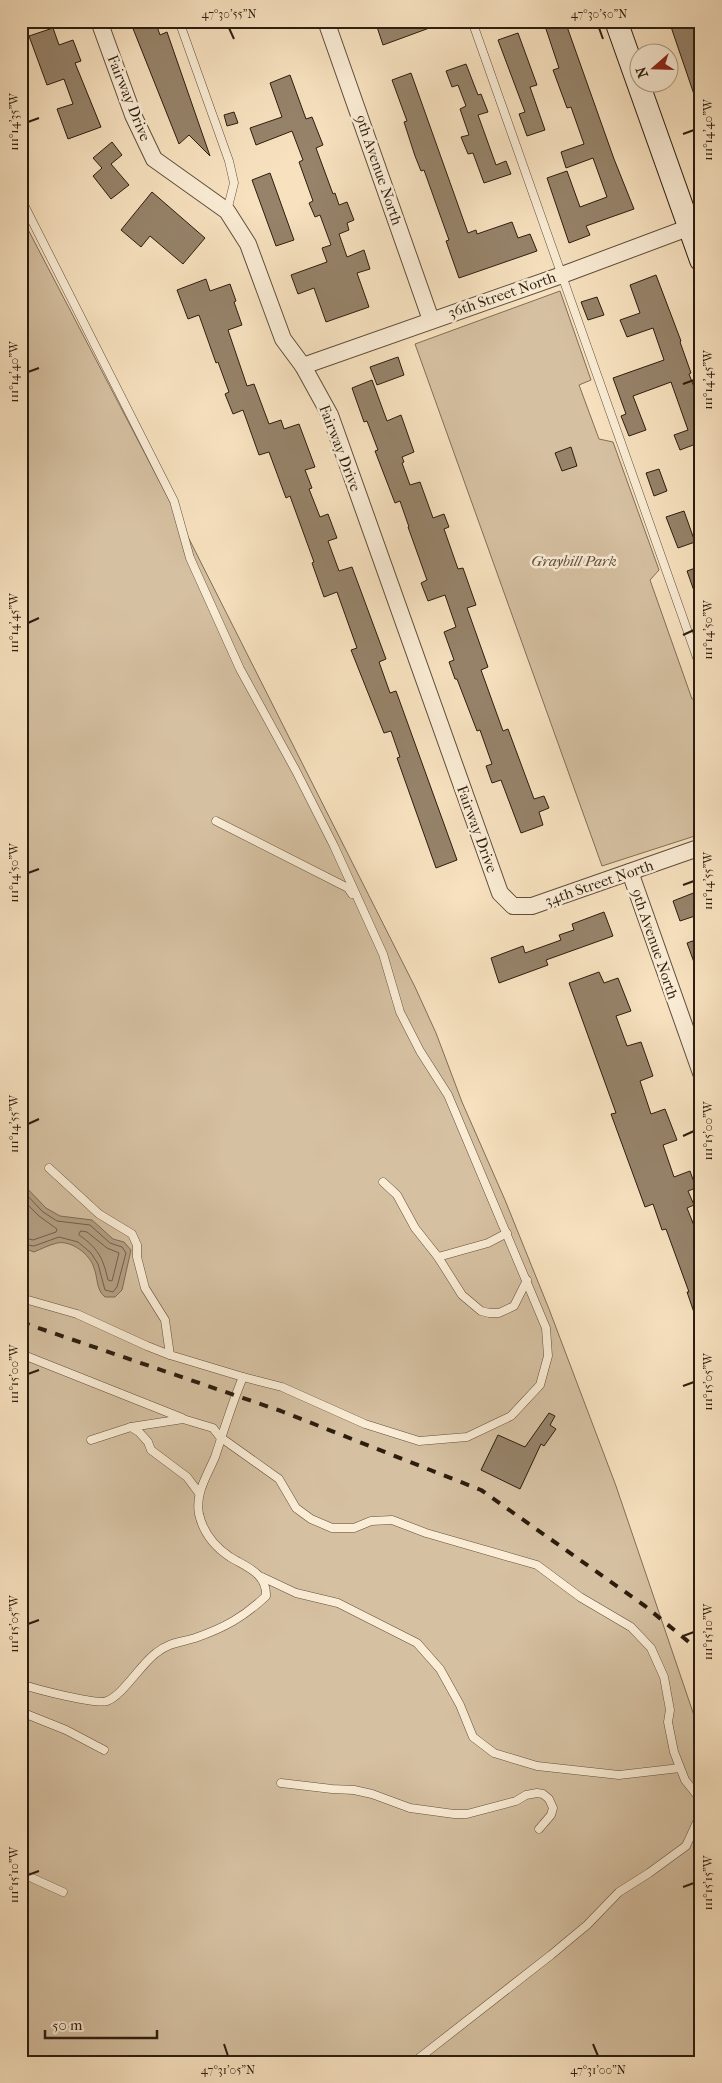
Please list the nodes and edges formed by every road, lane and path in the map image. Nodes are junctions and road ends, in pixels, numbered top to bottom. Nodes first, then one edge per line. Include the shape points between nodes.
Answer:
1 (100, 21) edge
2 (179, 21) edge
3 (326, 21) edge
4 (472, 21) edge
5 (616, 21) edge
6 (21, 199) edge
7 (227, 211) junction
8 (695, 225) edge
9 (701, 260) edge
10 (562, 275) junction
11 (431, 320) junction
12 (302, 366) junction
13 (701, 669) edge
14 (216, 821) dead end
15 (701, 847) edge
16 (630, 872) junction
17 (500, 893) joint
18 (358, 901) junction
19 (701, 1072) edge
20 (49, 1168) dead end
21 (383, 1182) dead end
22 (507, 1233) junction
23 (438, 1257) junction
24 (527, 1280) junction
25 (21, 1298) edge
26 (21, 1354) edge
27 (170, 1355) junction
28 (243, 1377) junction
29 (183, 1419) junction
30 (131, 1427) junction
31 (220, 1437) junction
32 (91, 1440) dead end
33 (199, 1493) junction
34 (262, 1578) junction
35 (21, 1684) edge
36 (21, 1712) edge
37 (104, 1750) dead end
38 (680, 1768) junction
39 (281, 1784) dead end
40 (700, 1799) edge
41 (539, 1829) dead end
42 (21, 1875) edge
43 (63, 1892) dead end
44 (414, 2062) edge

1 - 7 street, Fairway Drive via 133,115 154,159
2 - 7 lane via 229,161 234,183
3 - 11 street, 9th Avenue North
4 - 10 lane
5 - 8 street
6 - 18 lane via 174,501 190,558 240,669 296,771
7 - 12 street, Fairway Drive via 248,244 283,339
8 - 9 street
8 - 10 street, 36th Street North
10 - 11 street, 36th Street North
10 - 13 lane
11 - 12 street, 36th Street North
12 - 17 street, Fairway Drive via 330,415
14 - 18 lane via 348,888
15 - 16 street, 34th Street North
16 - 17 street, 34th Street North via 532,906 513,906
16 - 19 street, 9th Avenue North
18 - 22 lane via 383,954 400,1012 448,1095
20 - 27 lane via 99,1214 132,1234 145,1288 166,1320
21 - 23 lane via 397,1196 415,1228
22 - 23 lane via 488,1243
22 - 24 lane
23 - 24 lane via 462,1295 481,1311 499,1313 514,1306
24 - 28 lane via 546,1328 548,1356 540,1385 511,1416 468,1437 419,1441 365,1424 282,1387
25 - 27 lane via 77,1314
26 - 29 lane
27 - 28 lane
28 - 31 lane
29 - 30 lane
29 - 31 lane via 213,1428
30 - 32 lane
30 - 33 lane via 139,1432 152,1450 187,1477
31 - 33 lane
31 - 38 lane via 279,1479 296,1508 311,1519 332,1528 354,1528 370,1521 392,1520 537,1565 580,1597 631,1628 651,1648 664,1677 670,1710 668,1722
33 - 34 lane via 199,1514 205,1532 229,1556
34 - 35 lane via 266,1596 249,1613 231,1624 171,1643 155,1654 118,1694 106,1702
34 - 38 lane via 296,1593 338,1603 416,1643 440,1669 473,1737 494,1753 537,1766 620,1774
36 - 37 lane
38 - 40 lane
39 - 41 lane via 354,1790 410,1808 454,1814 467,1814 543,1794 553,1808
40 - 44 lane via 698,1820 686,1846 619,1892 551,1955
42 - 43 lane

